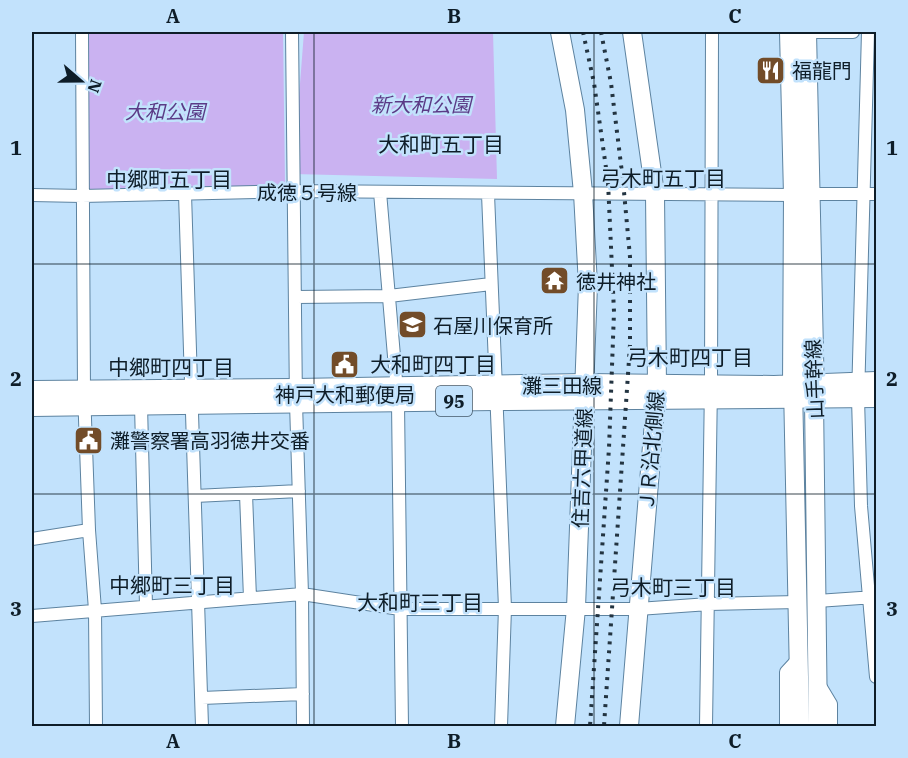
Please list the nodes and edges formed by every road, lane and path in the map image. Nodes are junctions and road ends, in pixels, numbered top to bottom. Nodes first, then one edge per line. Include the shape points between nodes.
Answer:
1 (82, 32) edge
2 (292, 32) edge
3 (560, 32) edge
4 (632, 32) edge
5 (711, 32) edge
6 (790, 32) edge
7 (808, 32) edge
8 (853, 32) edge
9 (867, 32) edge
10 (295, 191) junction
11 (380, 192) junction
12 (583, 193) junction
13 (185, 194) junction
14 (488, 194) junction
15 (655, 194) junction
16 (712, 194) junction
17 (862, 194) junction
18 (876, 194) edge
19 (32, 195) edge
20 (802, 195) junction
21 (82, 196) junction
22 (491, 284) junction
23 (389, 296) junction
24 (296, 297) junction
25 (867, 390) edge
26 (32, 391) edge
27 (495, 392) junction
28 (585, 392) junction
29 (656, 392) junction
30 (711, 392) junction
31 (793, 392) junction
32 (814, 392) junction
33 (397, 395) junction
34 (296, 396) junction
35 (192, 397) junction
36 (85, 398) junction
37 (141, 405) junction
38 (32, 406) edge
39 (299, 491) junction
40 (246, 494) junction
41 (195, 496) junction
42 (89, 530) junction
43 (32, 539) edge
44 (302, 594) junction
45 (250, 598) junction
46 (873, 598) edge
47 (817, 601) junction
48 (199, 602) junction
49 (798, 602) junction
50 (709, 604) junction
51 (146, 606) junction
52 (505, 608) junction
53 (576, 608) junction
54 (400, 609) junction
55 (638, 609) junction
56 (95, 610) junction
57 (32, 616) edge
58 (798, 659) junction
59 (876, 677) edge
60 (818, 683) junction
61 (303, 694) junction
62 (202, 698) junction
63 (96, 726) edge
64 (202, 726) edge
65 (303, 726) edge
66 (402, 726) edge
67 (501, 726) edge
68 (565, 726) edge
69 (629, 726) edge
70 (706, 726) edge
71 (786, 726) edge
72 (800, 726) edge
73 (818, 726) edge
74 (831, 726) edge

1 - 21 street
2 - 10 street
3 - 12 street, 住吉六甲道線 via 575,110
4 - 15 street, ＪＲ沿北側線
5 - 16 street
6 - 20 main road, 山手幹線
7 - 8 street
7 - 20 main road, 山手幹線
9 - 17 street
10 - 11 street, 成徳５号線
10 - 13 street, 成徳５号線
10 - 24 street
11 - 14 street, 成徳５号線
11 - 23 street
12 - 14 street, 成徳５号線
12 - 15 street, 成徳５号線
12 - 28 street, 住吉六甲道線 via 588,285
13 - 21 street, 成徳５号線
13 - 35 street
14 - 22 street
15 - 16 street, 成徳５号線
15 - 29 street, ＪＲ沿北側線
16 - 20 street, 成徳５号線
16 - 30 street
17 - 18 street, 成徳５号線
17 - 20 street, 成徳５号線
17 - 25 street
19 - 21 street, 成徳５号線
20 - 31 main road, 山手幹線
20 - 32 main road, 山手幹線
21 - 36 street
22 - 23 street
22 - 27 street
23 - 24 street
23 - 33 street
24 - 34 street
25 - 32 main road, 灘三田線 / 95
25 - 46 street via 861,506
26 - 36 main road, 灘三田線 / 95
27 - 28 main road, 灘三田線 / 95
27 - 33 main road, 灘三田線 / 95
27 - 52 street
28 - 29 main road, 灘三田線 / 95
28 - 53 street, 住吉六甲道線
29 - 30 main road, 灘三田線 / 95
29 - 55 street, ＪＲ沿北側線
30 - 31 main road, 灘三田線 / 95
30 - 50 street
31 - 32 main road, 灘三田線 / 95
31 - 49 street, 山手幹線
32 - 47 street, 山手幹線
33 - 34 main road, 灘三田線 / 95
33 - 54 street
34 - 35 main road, 灘三田線 / 95
34 - 39 street
35 - 36 main road, 灘三田線 / 95
35 - 37 main road, 灘三田線 / 95
35 - 41 street
36 - 37 main road, 灘三田線 / 95
36 - 38 main road, 灘三田線 / 95
36 - 42 street
37 - 51 street
39 - 40 street
39 - 44 street
40 - 41 street
40 - 45 street
41 - 48 street
42 - 43 street
42 - 56 street
44 - 45 street
44 - 54 street
44 - 61 street
45 - 48 street
46 - 47 street
46 - 59 street
47 - 60 street, 山手幹線
48 - 51 street
48 - 62 street
49 - 50 street
49 - 58 street, 山手幹線
50 - 55 street
50 - 70 street
51 - 56 street
52 - 53 street
52 - 54 street
52 - 67 street
53 - 55 street
53 - 68 street, 住吉六甲道線
54 - 66 street
55 - 69 street, ＪＲ沿北側線
56 - 57 street
56 - 63 street
58 - 71 street via 786,672
58 - 72 street, 山手幹線
60 - 73 street, 山手幹線
60 - 74 street via 831,704
61 - 62 street
61 - 65 street
62 - 64 street

